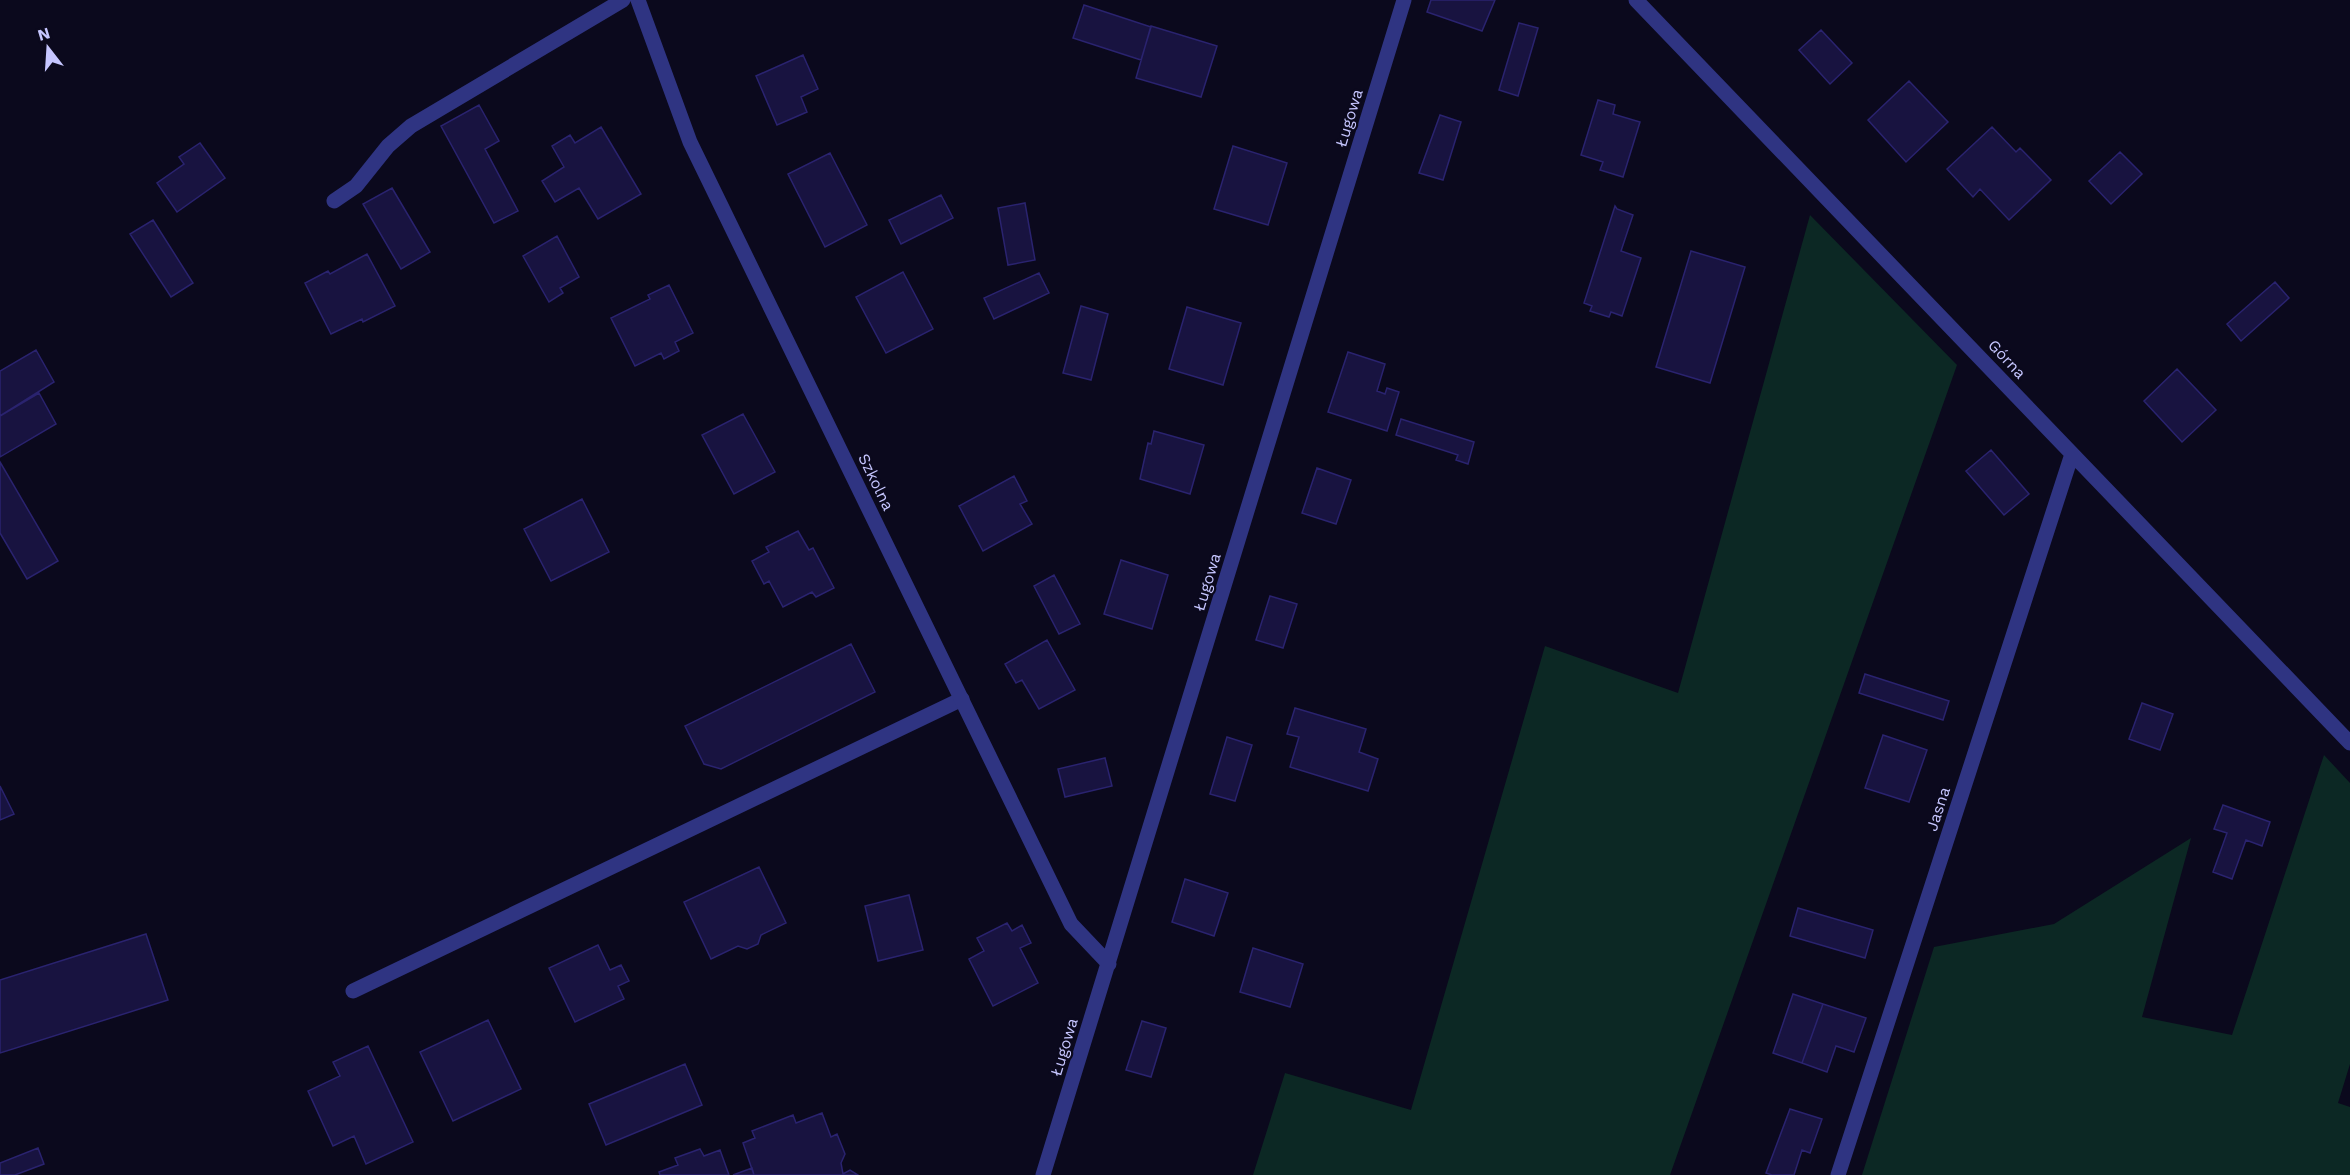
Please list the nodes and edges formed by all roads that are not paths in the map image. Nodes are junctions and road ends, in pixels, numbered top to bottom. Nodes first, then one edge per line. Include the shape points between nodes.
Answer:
1 (623, 0) edge
2 (638, 0) edge
3 (1404, 0) edge
4 (1636, 0) edge
5 (334, 201) dead end
6 (2072, 454) junction
7 (962, 699) junction
8 (2350, 744) edge
9 (1109, 964) junction
10 (353, 991) dead end
11 (1042, 1175) edge
12 (1838, 1175) edge

1 - 5 street via 411,126 388,146 356,186
2 - 7 street, Szkolna via 690,142
3 - 9 street, Ługowa
4 - 6 street, Górna
6 - 8 street, Górna
6 - 12 street, Jasna
7 - 9 street, Szkolna via 1071,924
7 - 10 street
9 - 11 street, Ługowa

